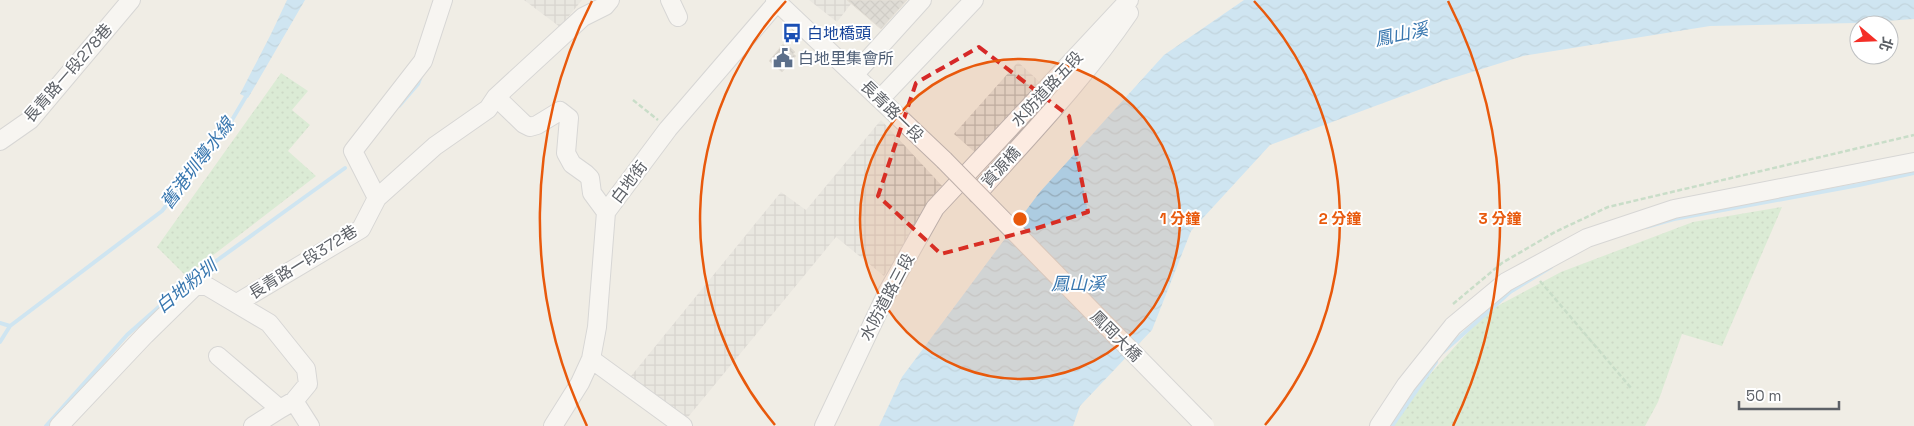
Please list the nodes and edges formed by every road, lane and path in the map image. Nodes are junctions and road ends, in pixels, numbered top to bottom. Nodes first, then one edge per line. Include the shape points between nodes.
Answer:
1 (131, 0) edge
2 (443, 0) edge
3 (610, 0) edge
4 (670, 0) edge
5 (922, 0) edge
6 (974, 0) edge
7 (1129, 0) edge
8 (1138, 0) edge
9 (777, 1) edge
10 (678, 17) dead end
11 (854, 75) junction
12 (496, 97) junction
13 (880, 99) junction
14 (633, 100) dead end
15 (668, 130) junction
16 (0, 141) edge
17 (944, 160) joint
18 (1914, 162) edge
19 (964, 177) joint
20 (977, 194) junction
21 (377, 198) junction
22 (606, 212) junction
23 (1541, 281) dead end
24 (237, 303) junction
25 (218, 356) dead end
26 (591, 359) junction
27 (1631, 388) dead end
28 (287, 405) junction
29 (59, 426) edge
30 (252, 426) edge
31 (310, 426) edge
32 (553, 426) edge
33 (683, 426) edge
34 (824, 426) edge
35 (1205, 426) edge
36 (1379, 426) edge

1 - 16 street, 長青路一段278巷 via 30,120
2 - 21 street via 422,62 353,151
3 - 12 street, 長青路一段372巷 via 583,17
4 - 10 street
5 - 11 street
6 - 13 street
7 - 19 street, 水防道路五段
8 - 20 street, 資源橋 via 1055,106
9 - 11 street, 長青路一段
9 - 15 street, 白地街
11 - 13 street, 長青路一段
12 - 21 street, 長青路一段372巷 via 488,109 435,146
12 - 22 street via 530,127 560,111 565,113 569,118 566,153 572,164 590,178 592,193
13 - 17 street, 長青路一段
14 - 15 path
15 - 22 street, 白地街
17 - 20 street, 鳳岡大橋, bridge
18 - 36 street via 1674,209 1587,238 1506,282 1453,326 1406,385
19 - 34 street, 水防道路三段 via 935,208 883,302
20 - 35 street, 鳳岡大橋, bridge
21 - 24 street, 長青路一段372巷 via 360,228 352,235
22 - 26 street, 白地街 via 597,327
23 - 27 path
24 - 28 street via 269,323 306,369 308,384
24 - 29 street, 長青路一段372巷 via 205,285 194,287
25 - 28 street
26 - 32 street, 白地街
26 - 33 street
28 - 30 street
28 - 31 street

